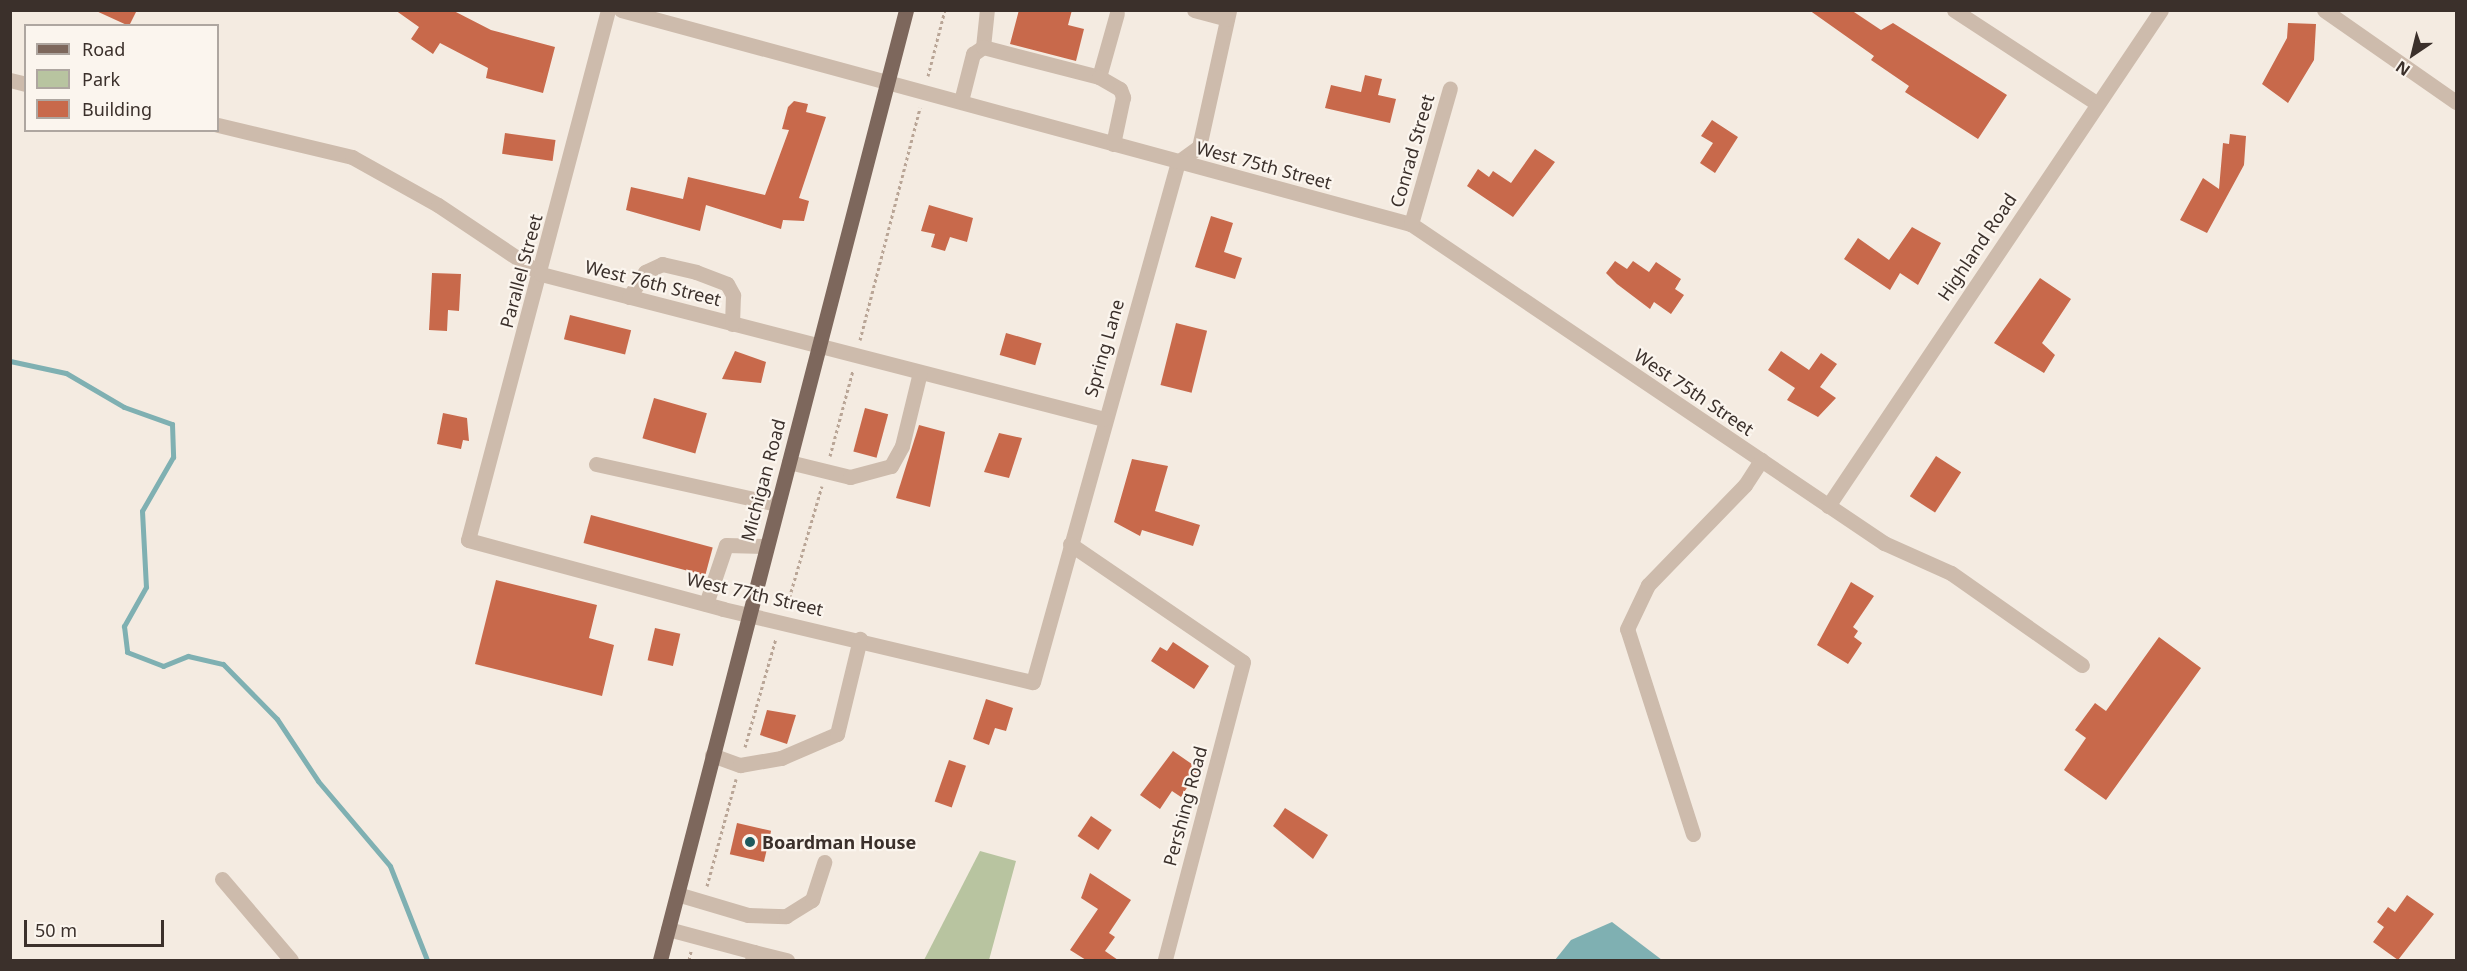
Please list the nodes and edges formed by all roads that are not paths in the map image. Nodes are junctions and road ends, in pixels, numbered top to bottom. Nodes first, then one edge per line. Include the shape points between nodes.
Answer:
1 (608, 10) edge
2 (621, 10) edge
3 (906, 10) edge
4 (987, 10) edge
5 (1194, 10) edge
6 (1954, 10) edge
7 (2161, 10) edge
8 (2324, 10) edge
9 (1117, 13) dead end
10 (1226, 21) edge
11 (983, 47) junction
12 (1099, 77) junction
13 (888, 80) junction
14 (1450, 88) dead end
15 (961, 101) junction
16 (2457, 102) edge
17 (2096, 103) junction
18 (219, 125) edge
19 (1113, 144) junction
20 (1178, 162) junction
21 (1411, 224) junction
22 (541, 274) junction
23 (629, 297) junction
24 (732, 324) junction
25 (819, 346) junction
26 (920, 372) junction
27 (1104, 419) junction
28 (1761, 460) junction
29 (789, 462) junction
30 (596, 464) dead end
31 (777, 504) junction
32 (1828, 506) junction
33 (468, 540) joint
34 (1070, 544) junction
35 (766, 546) junction
36 (706, 604) junction
37 (749, 614) junction
38 (860, 639) junction
39 (2082, 665) dead end
40 (1033, 682) joint
41 (712, 755) junction
42 (1693, 834) dead end
43 (824, 862) dead end
44 (222, 879) dead end
45 (677, 894) junction
46 (668, 929) junction
47 (753, 956) edge
48 (291, 960) edge
49 (660, 960) edge
50 (787, 960) edge
51 (1165, 960) edge

1 - 22 street, Parallel Street
2 - 13 street, West 75th Street
3 - 13 main road, Michigan Road
4 - 11 street
5 - 10 street
6 - 17 street
7 - 17 street, Highland Road
8 - 16 street
9 - 12 street
10 - 20 street via 1199,147
11 - 12 street
11 - 15 street via 973,54
12 - 19 street via 1120,89 1124,97
13 - 15 street, West 75th Street
13 - 25 main road, Michigan Road
14 - 21 street, Conrad Street
15 - 19 street, West 75th Street
17 - 32 street, Highland Road
18 - 22 street, West 76th Street via 352,157 438,206
19 - 20 street, West 75th Street
20 - 21 street, West 75th Street
20 - 27 street, Spring Lane
21 - 28 street, West 75th Street
22 - 23 street, West 76th Street
22 - 33 street, Parallel Street
23 - 24 street, West 76th Street
23 - 24 street via 645,272 662,264 696,272 727,284 733,295
24 - 25 street, West 76th Street
25 - 26 street, West 76th Street
25 - 29 main road, Michigan Road
26 - 27 street, West 76th Street
26 - 29 street via 902,446 891,466 850,477
27 - 34 street, Spring Lane
28 - 32 street, West 75th Street
28 - 42 street via 1745,485 1648,585 1628,629
29 - 31 main road, Michigan Road
30 - 31 street
31 - 35 main road, Michigan Road
32 - 39 street, West 75th Street via 1884,543 1951,573
33 - 36 street, West 77th Street
34 - 40 street, Spring Lane
34 - 51 street, Pershing Road via 1243,662
35 - 36 street via 726,546
35 - 37 main road, Michigan Road
36 - 37 street, West 77th Street
37 - 38 street, West 77th Street
37 - 41 main road, Michigan Road
38 - 40 street, West 77th Street
38 - 41 street via 837,734 781,758 740,765
41 - 45 main road, Michigan Road
43 - 45 street via 812,900 786,916 748,915
44 - 48 street
45 - 46 main road, Michigan Road
46 - 47 street
46 - 49 main road, Michigan Road
47 - 50 street

